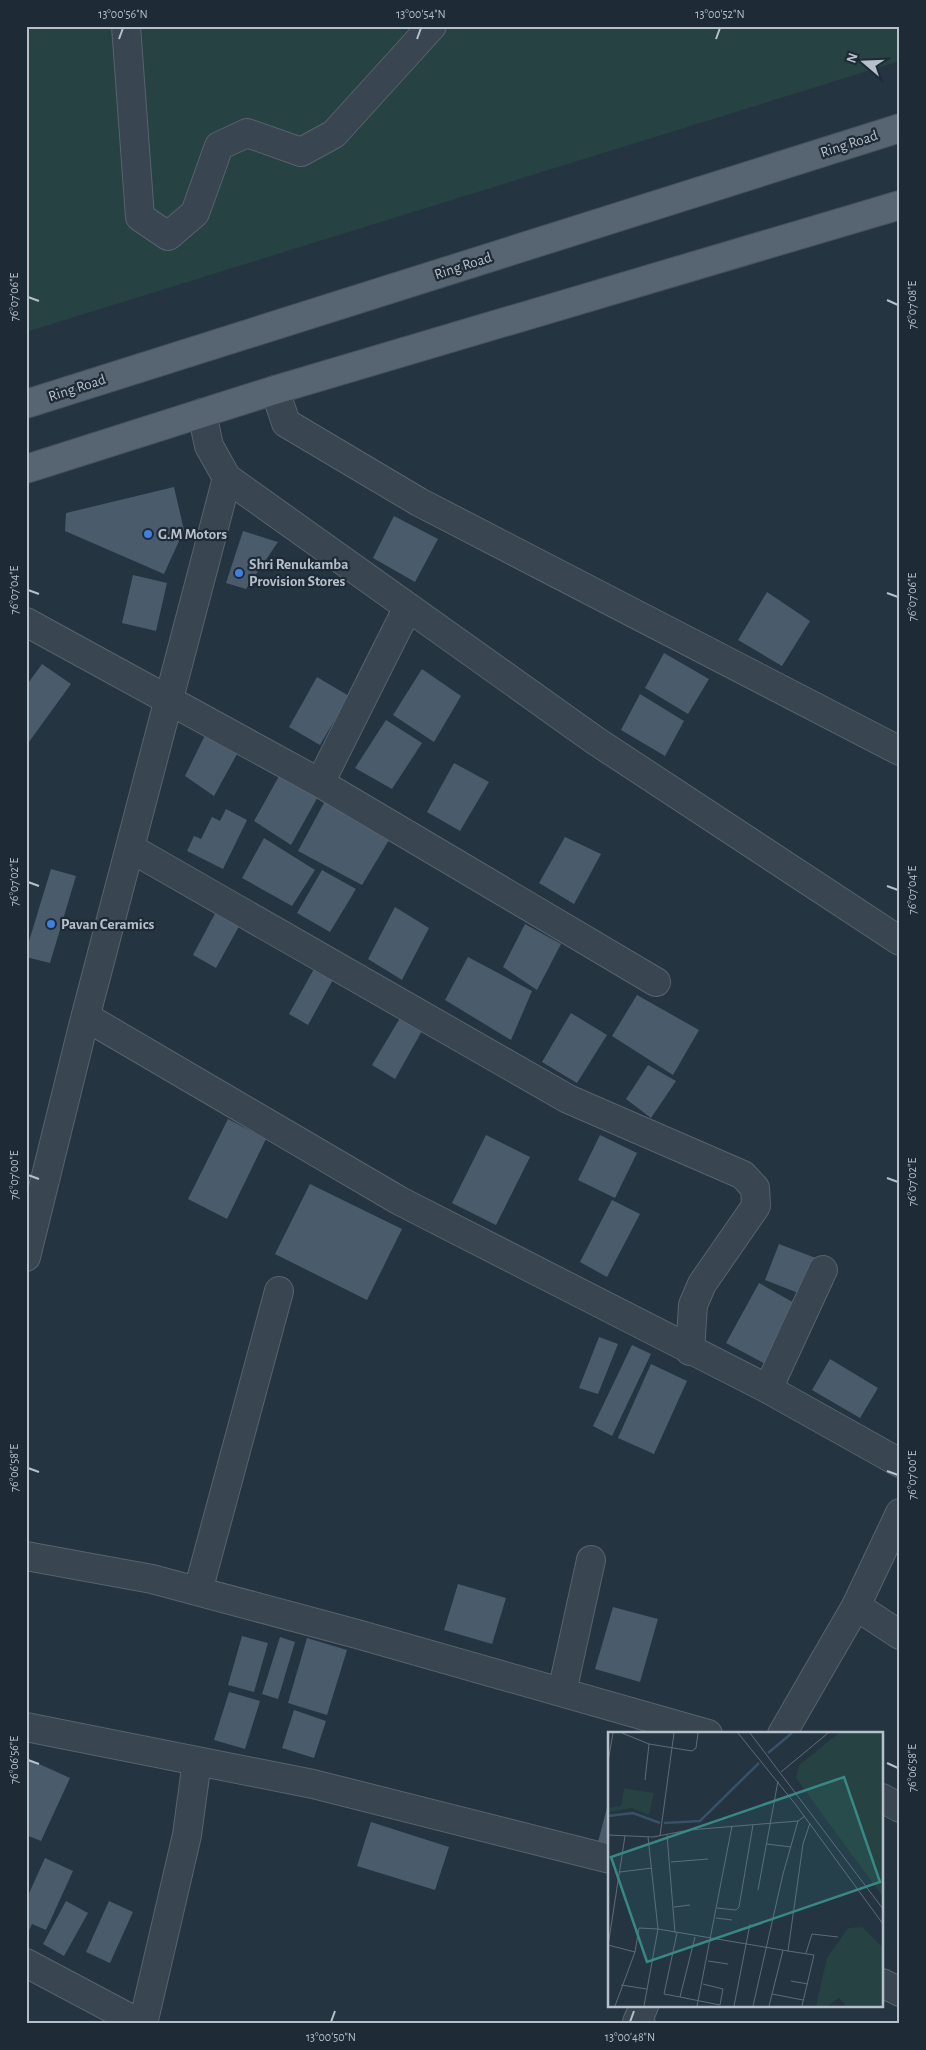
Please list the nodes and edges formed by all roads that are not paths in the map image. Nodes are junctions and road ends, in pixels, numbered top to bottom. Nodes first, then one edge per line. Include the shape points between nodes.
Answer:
1 (126, 26) edge
2 (432, 26) edge
3 (900, 128) edge
4 (900, 205) edge
5 (275, 390) junction
6 (26, 404) edge
7 (202, 413) junction
8 (26, 469) edge
9 (227, 478) junction
10 (408, 607) junction
11 (26, 622) edge
12 (169, 700) junction
13 (900, 751) edge
14 (320, 784) junction
15 (130, 848) junction
16 (900, 942) edge
17 (656, 982) dead end
18 (86, 1017) junction
19 (26, 1257) edge
20 (823, 1270) dead end
21 (279, 1291) dead end
22 (690, 1351) junction
23 (768, 1389) junction
24 (900, 1463) edge
25 (900, 1513) edge
26 (26, 1556) edge
27 (591, 1560) dead end
28 (198, 1591) junction
29 (856, 1606) junction
30 (900, 1635) edge
31 (562, 1692) junction
32 (26, 1727) edge
33 (701, 1732) edge
34 (783, 1732) edge
35 (197, 1761) junction
36 (884, 1799) edge
37 (900, 1808) edge
38 (608, 1858) edge
39 (26, 1963) edge
40 (884, 1984) edge
41 (900, 1992) edge
42 (142, 2024) edge

1 - 2 street via 140,217 168,236 195,214 218,146 247,133 301,152 334,134
3 - 6 main road, Ring Road
4 - 5 main road
5 - 7 main road
5 - 13 street via 286,423 419,502
7 - 8 main road
7 - 9 street via 208,446
9 - 10 street
9 - 12 street
10 - 14 street
10 - 16 street via 596,741
11 - 12 street
12 - 14 street
12 - 15 street
14 - 17 street
15 - 18 street
15 - 22 street via 568,1099 743,1175 755,1188 756,1206 702,1284 693,1305
18 - 19 street
18 - 22 street via 400,1201
20 - 23 street
21 - 28 street
22 - 23 street
23 - 24 street
25 - 29 street
26 - 28 street via 152,1579
27 - 31 street
28 - 31 street
29 - 30 street
29 - 34 street
31 - 33 street
32 - 35 street
35 - 38 street via 313,1784
35 - 42 street via 185,1844
36 - 37 street
39 - 42 street
40 - 41 street

